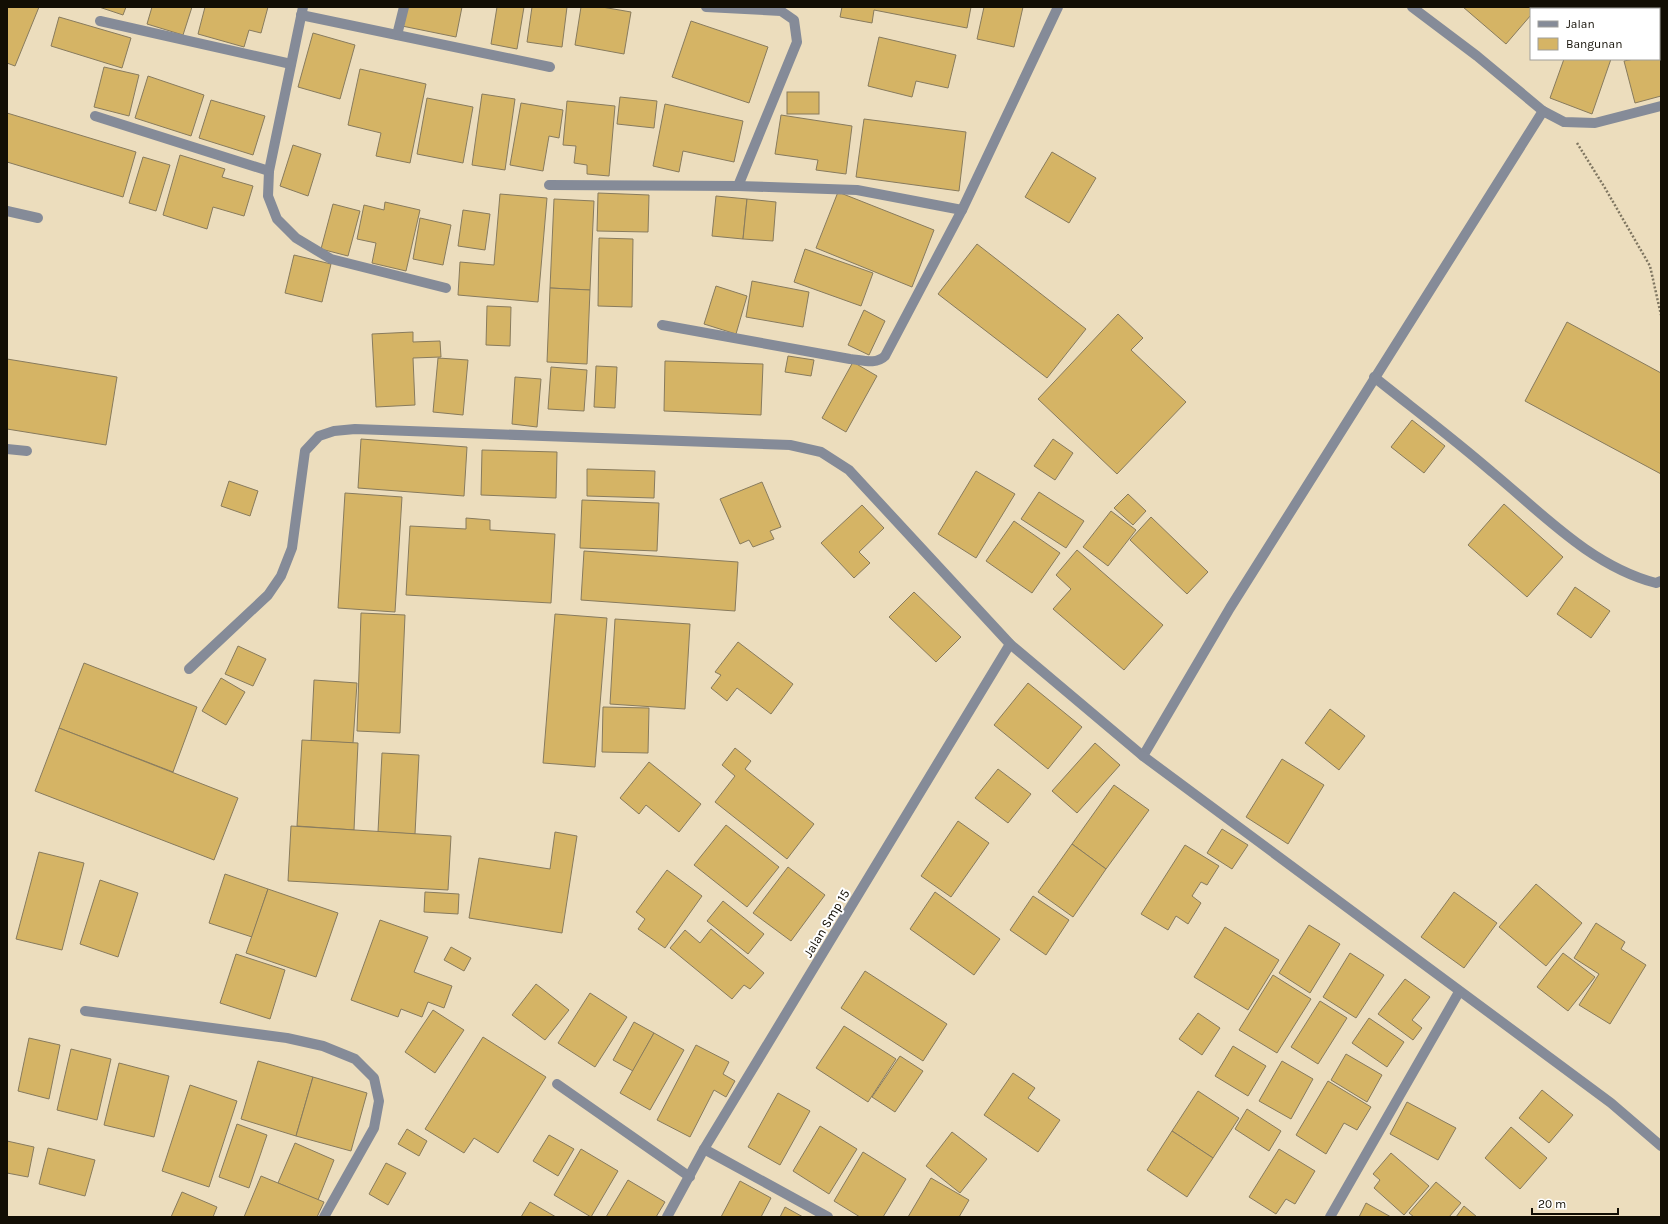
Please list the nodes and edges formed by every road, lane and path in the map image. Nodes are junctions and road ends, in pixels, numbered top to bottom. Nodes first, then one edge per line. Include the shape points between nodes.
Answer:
1 (404, 7) edge
2 (706, 7) edge
3 (1058, 7) edge
4 (1412, 7) edge
5 (302, 11) edge
6 (100, 20) dead end
7 (397, 36) junction
8 (291, 64) junction
9 (550, 68) dead end
10 (1661, 106) edge
11 (1543, 111) junction
12 (95, 116) dead end
13 (1564, 122) junction
14 (269, 171) junction
15 (549, 184) dead end
16 (738, 186) junction
17 (962, 210) junction
18 (7, 211) edge
19 (38, 218) dead end
20 (446, 288) dead end
21 (1661, 315) edge
22 (662, 325) dead end
23 (1374, 377) junction
24 (7, 449) edge
25 (27, 451) dead end
26 (1661, 580) edge
27 (1010, 644) junction
28 (189, 668) dead end
29 (1143, 756) junction
30 (1459, 992) junction
31 (85, 1011) dead end
32 (557, 1084) dead end
33 (1661, 1146) edge
34 (704, 1149) junction
35 (690, 1177) junction
36 (324, 1217) edge
37 (667, 1217) edge
38 (828, 1217) edge
39 (1330, 1217) edge

1 - 7 street
2 - 16 street via 781,11 794,20 797,42
3 - 17 street
4 - 11 street via 1477,56
5 - 7 street
5 - 8 street
6 - 8 street
7 - 9 street
8 - 14 street
10 - 13 street via 1595,123
11 - 13 street
11 - 23 street
12 - 14 street
13 - 21 path via 1606,188 1650,266
14 - 20 street via 268,196 277,219 296,238 331,259
15 - 16 street
16 - 17 street via 857,190
17 - 22 street via 881,360 874,362 850,359
18 - 19 street
23 - 26 street via 1468,451 1588,552 1637,578 1656,583
23 - 29 street via 1230,608
24 - 25 street
27 - 28 street via 848,470 821,452 790,445 355,429 334,430 319,436 305,451 292,548 281,576 268,595
27 - 29 street
27 - 34 street, Jalan Smp 15
29 - 30 street
30 - 33 street via 1611,1103
30 - 39 street
31 - 36 street via 287,1038 323,1046 355,1059 374,1078 379,1101 374,1128
32 - 35 street
34 - 35 street, Jalan Smp 15
34 - 38 street
35 - 37 street, Jalan Smp 15

